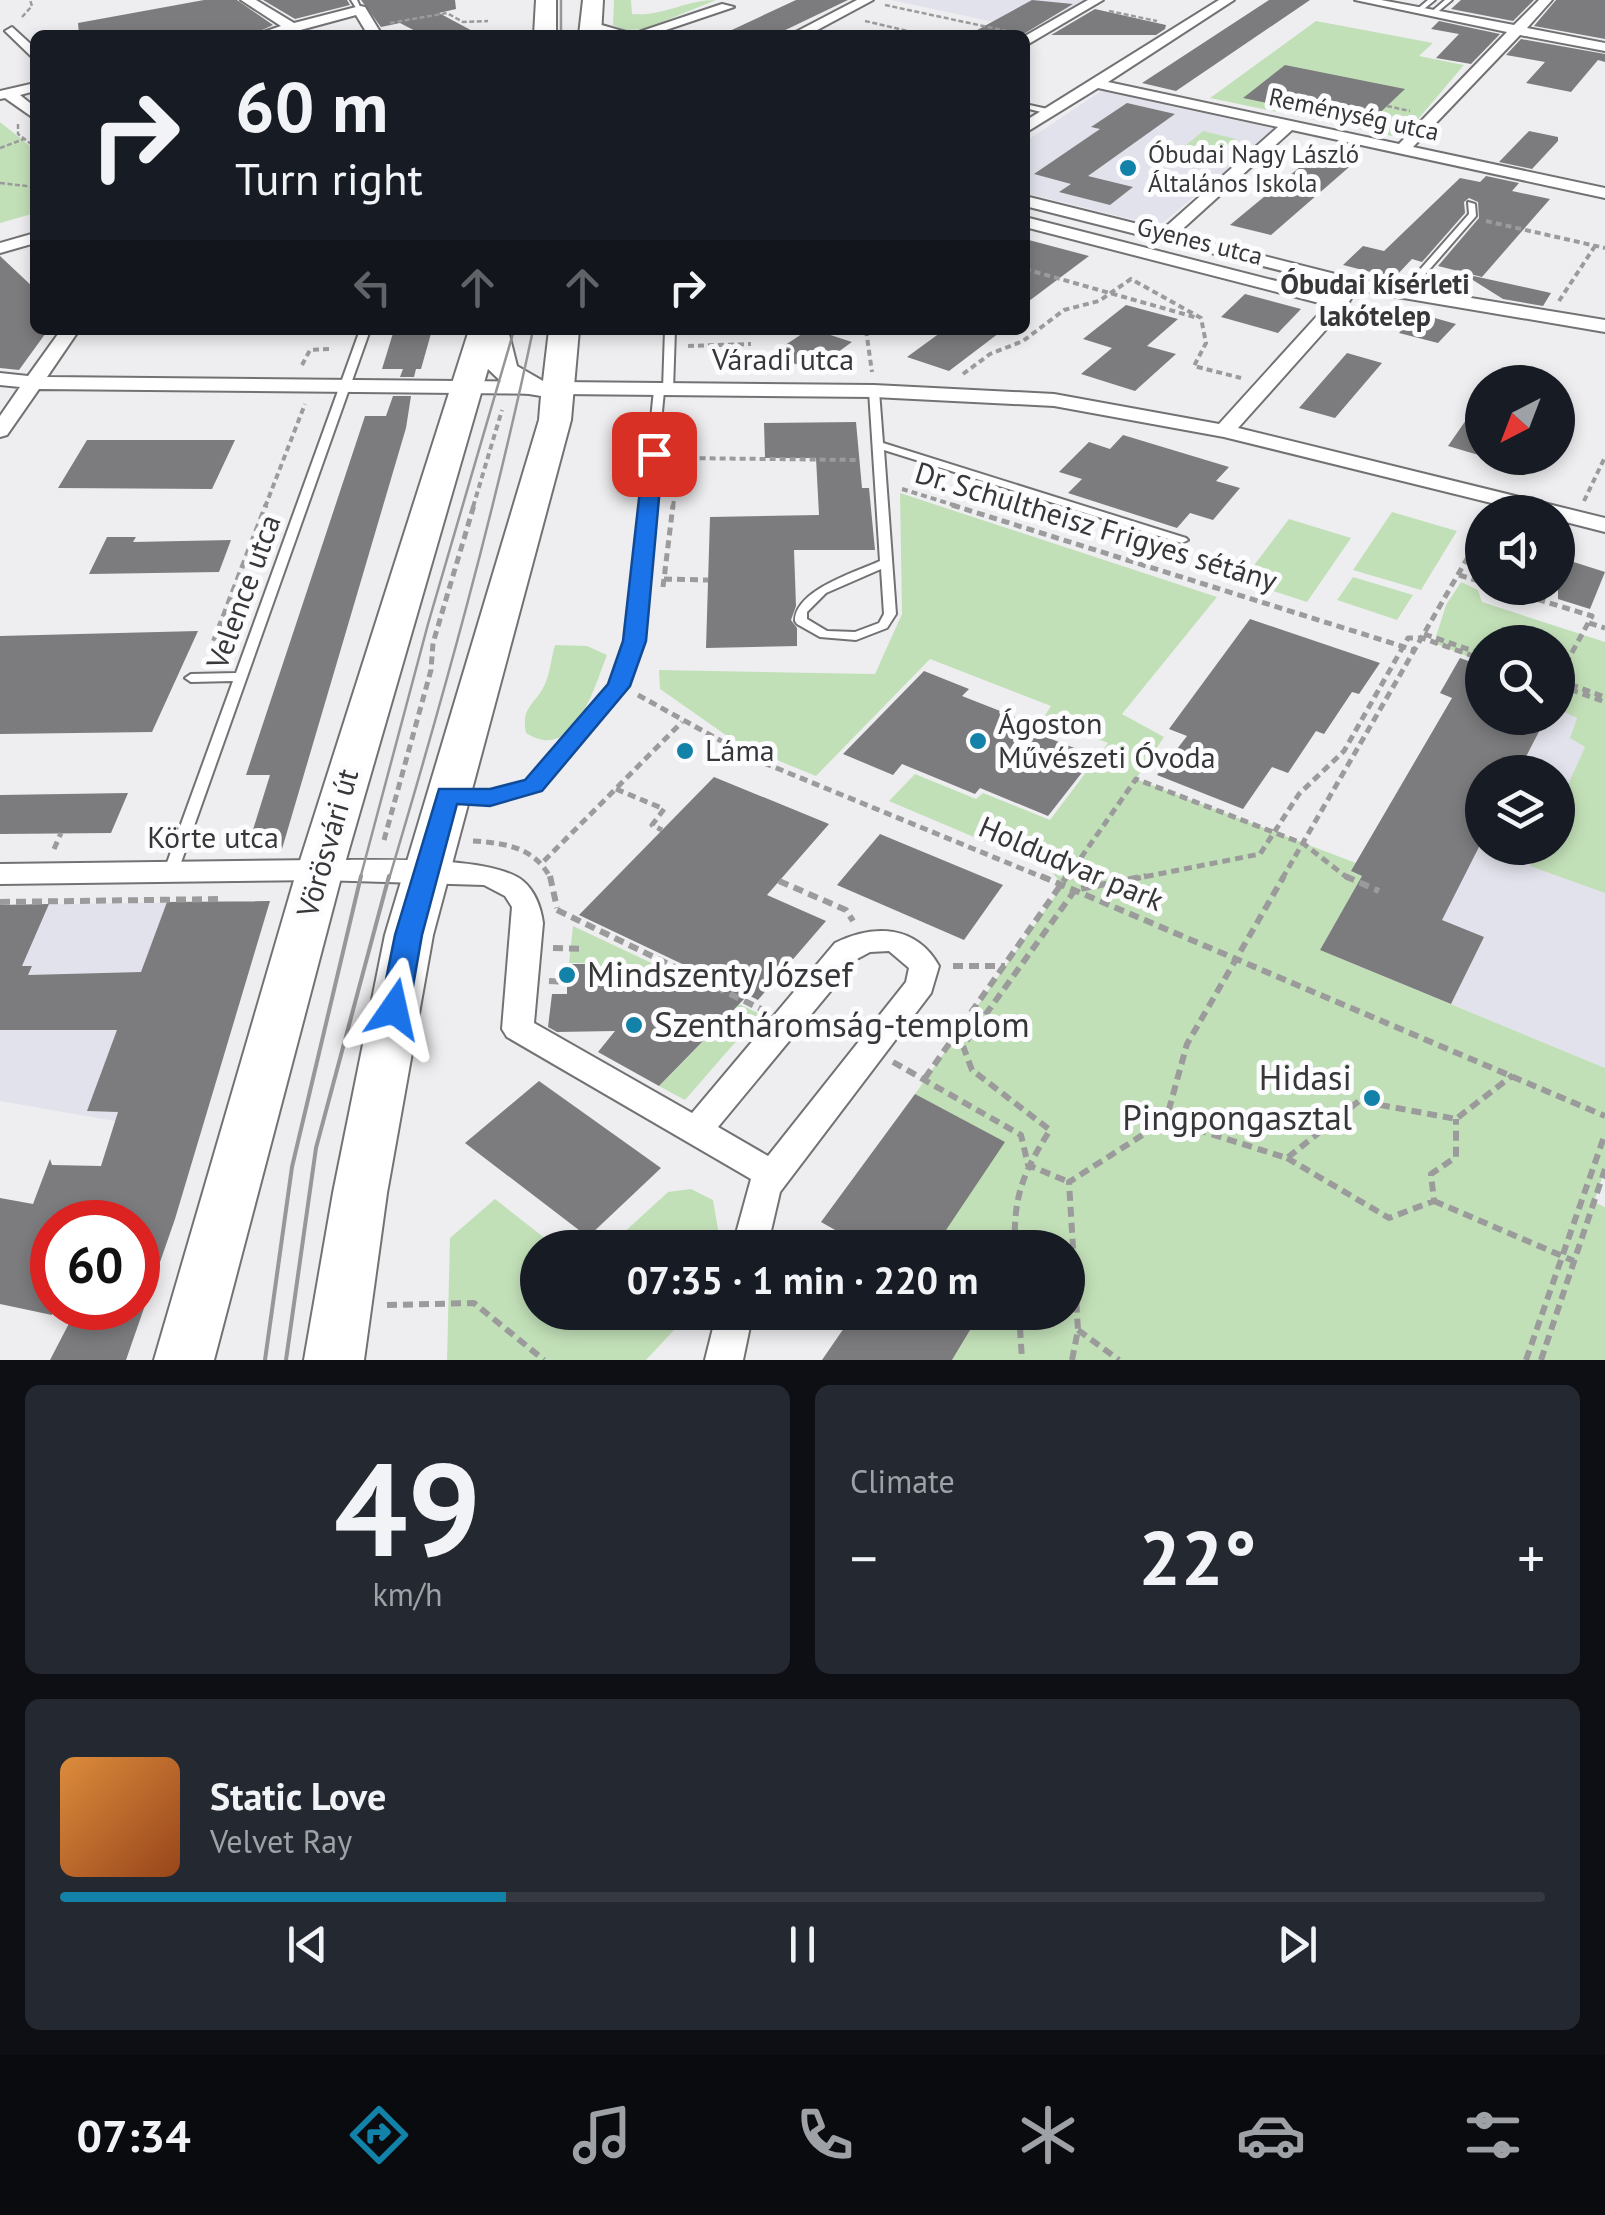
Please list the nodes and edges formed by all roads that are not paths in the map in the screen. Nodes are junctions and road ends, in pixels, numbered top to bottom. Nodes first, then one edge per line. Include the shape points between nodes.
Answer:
1 (247, 0) edge
2 (546, 0) edge
3 (593, 0) edge
4 (742, 0) edge
5 (867, 0) edge
6 (1228, 0) edge
7 (1361, 0) edge
8 (1449, 0) edge
9 (1546, 0) edge
10 (1092, 3) edge
11 (357, 5) edge
12 (727, 7) junction
13 (1427, 8) edge
14 (292, 28) junction
15 (283, 30) edge
16 (372, 30) edge
17 (545, 30) edge
18 (591, 30) edge
19 (654, 30) edge
20 (679, 30) edge
21 (807, 30) edge
22 (1516, 30) junction
23 (12, 31) dead end
24 (1030, 39) edge
25 (1605, 47) edge
26 (30, 51) edge
27 (1094, 83) junction
28 (30, 88) edge
29 (4, 94) edge
30 (1030, 107) edge
31 (30, 111) edge
32 (1050, 112) junction
33 (1030, 125) edge
34 (1288, 126) junction
35 (1402, 150) junction
36 (1605, 193) edge
37 (1030, 202) edge
38 (1471, 204) dead end
39 (1030, 223) edge
40 (30, 224) edge
41 (0, 232) edge
42 (1164, 236) junction
43 (30, 239) edge
44 (0, 248) edge
45 (1355, 284) junction
46 (1405, 292) junction
47 (1340, 303) junction
48 (1605, 326) edge
49 (66, 335) edge
50 (362, 335) edge
51 (482, 335) edge
52 (494, 335) edge
53 (563, 335) edge
54 (670, 335) edge
55 (0, 379) edge
56 (32, 383) junction
57 (344, 387) junction
58 (466, 388) junction
59 (547, 388) junction
60 (664, 390) junction
61 (874, 391) junction
62 (0, 430) edge
63 (1224, 432) junction
64 (878, 444) junction
65 (1481, 495) edge
66 (1575, 518) edge
67 (1605, 525) edge
68 (1182, 540) dead end
69 (887, 562) junction
70 (240, 677) junction
71 (191, 678) dead end
72 (447, 795) junction
73 (405, 856) junction
74 (170, 870) junction
75 (320, 870) junction
76 (0, 874) edge
77 (695, 1132) junction
78 (772, 1176) junction
79 (754, 1230) edge
80 (731, 1330) edge
81 (184, 1360) edge
82 (334, 1360) edge
83 (724, 1360) edge

1 - 14 street
2 - 17 main road
3 - 18 main road
4 - 12 street
5 - 21 street
6 - 27 street
7 - 13 street
8 - 13 lane
9 - 22 street
10 - 24 street
11 - 14 street
11 - 16 street
12 - 19 street
12 - 20 street
13 - 22 street
14 - 15 street
22 - 25 street
22 - 35 street
23 - 26 street
27 - 32 street
27 - 34 street, Reménység utca
28 - 29 street
29 - 31 street
30 - 32 lane
32 - 33 street
34 - 35 street, Reménység utca
34 - 42 street
35 - 36 street, Reménység utca
37 - 42 street, Gyenes utca
38 - 46 lane via 1473,214
39 - 47 street, Gyenes utca
40 - 41 street
42 - 45 street, Gyenes utca
43 - 44 street
45 - 46 street, Gyenes utca
45 - 47 street
46 - 48 street, Gyenes utca
47 - 63 street
49 - 56 street
50 - 57 lane, Velence utca
51 - 58 main road, Vörösvári út
52 - 59 main road via 502,371 513,381
53 - 59 main road
54 - 60 lane
55 - 56 street, Váradi utca
56 - 57 street, Váradi utca
56 - 62 street
57 - 58 street, Váradi utca
57 - 70 lane, Velence utca
58 - 59 street, Váradi utca
58 - 75 main road, Vörösvári út
59 - 60 street, Váradi utca
59 - 72 main road via 514,573
60 - 61 street, Váradi utca
60 - 72 lane via 634,641 613,695 534,786 490,798
61 - 63 street, Váradi utca via 1078,403
61 - 64 lane
63 - 65 street, Váradi utca
64 - 68 lane
64 - 69 lane
66 - 67 street, Váradi utca
69 - 69 lane via 890,614 884,626 838,636 801,621 801,611 822,591
70 - 71 lane
70 - 74 lane, Velence utca
72 - 73 main road
73 - 75 street, Körte utca
73 - 77 street, Körte utca via 489,875 515,889 528,924 518,1030
73 - 82 main road via 408,935
74 - 75 street, Körte utca
74 - 76 street, Körte utca
75 - 81 main road, Vörösvári út
77 - 78 street
77 - 78 street via 846,952 866,940 890,939 913,949 924,966 920,984
78 - 79 street
80 - 83 street

